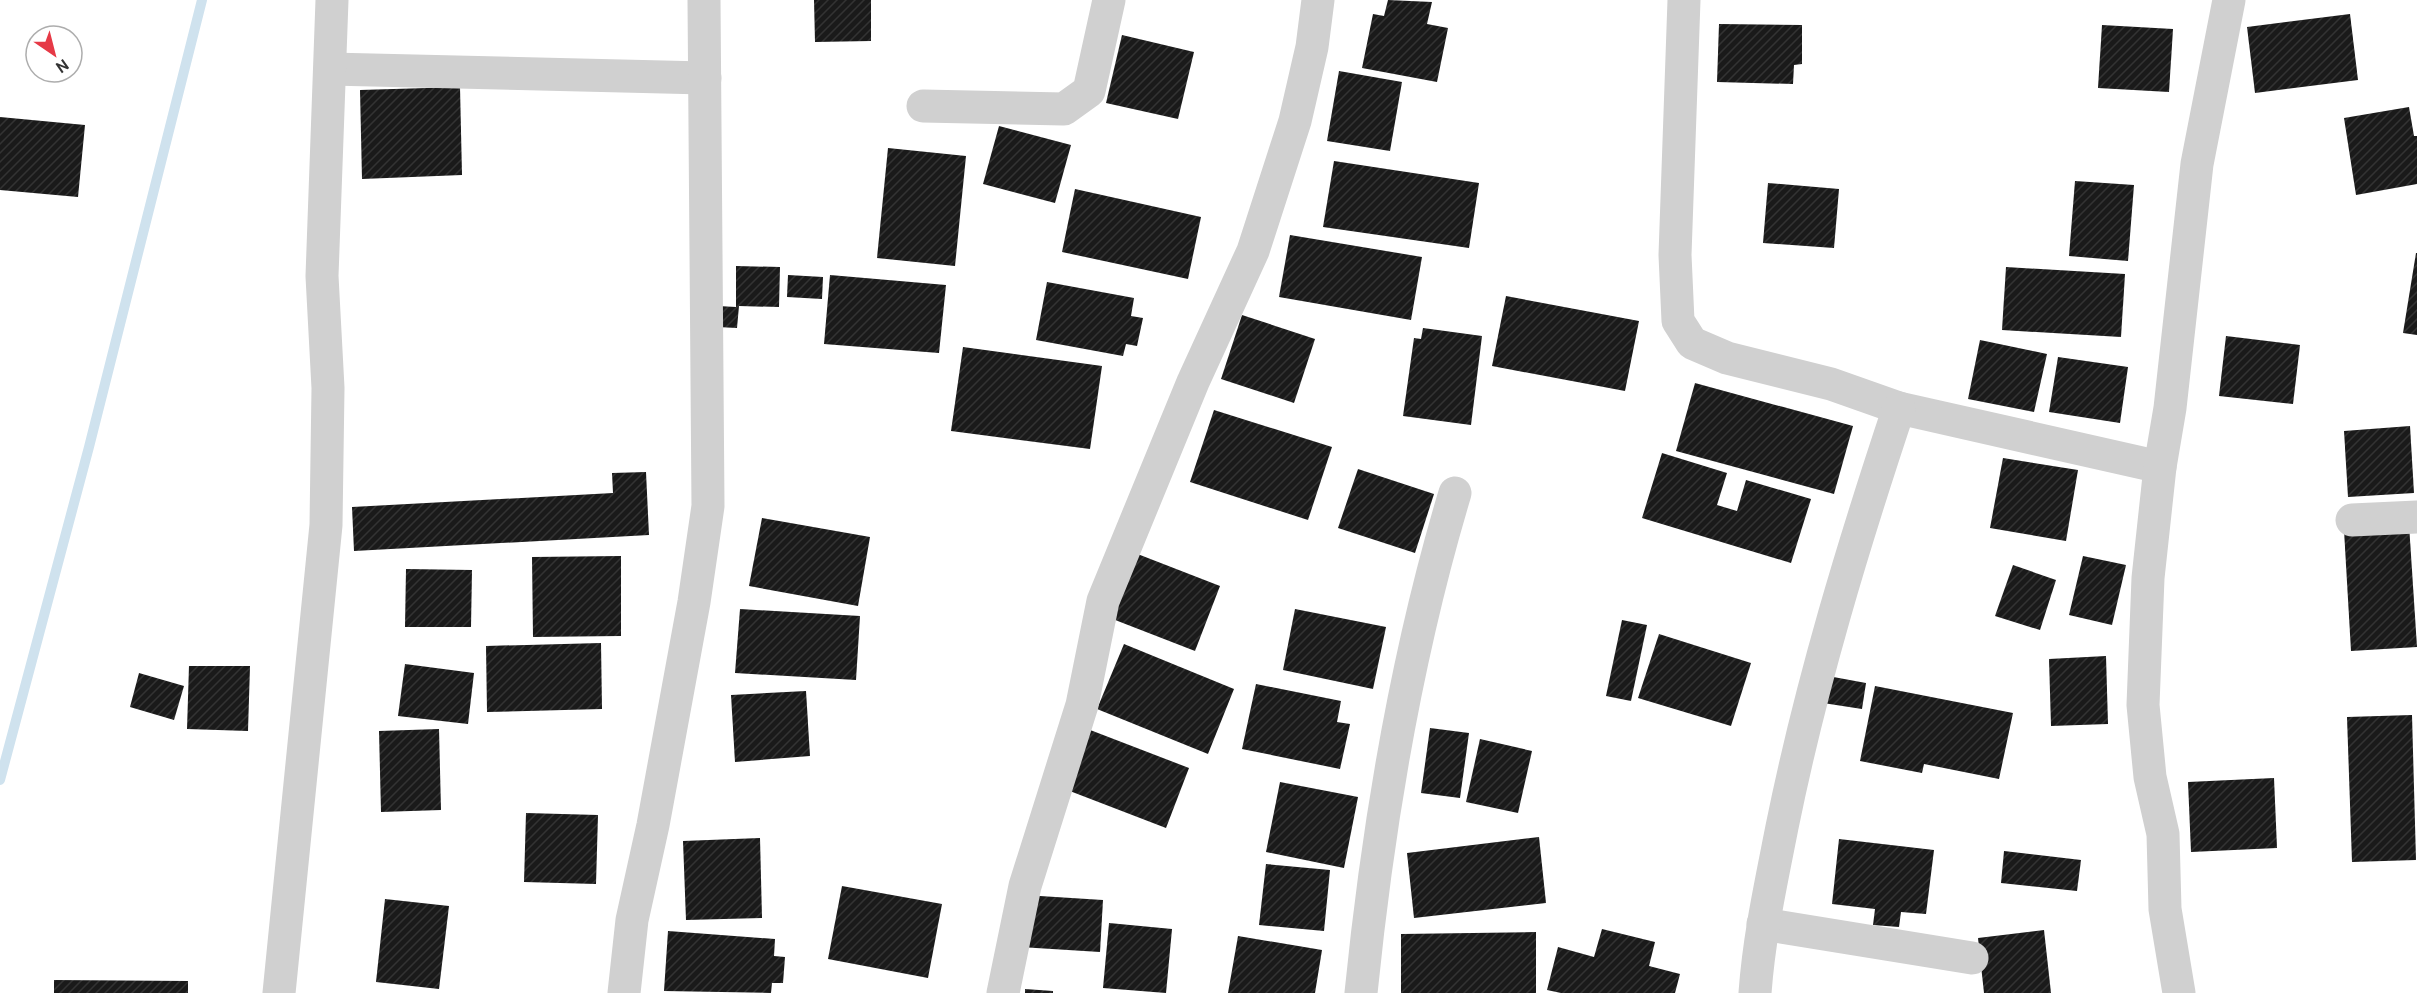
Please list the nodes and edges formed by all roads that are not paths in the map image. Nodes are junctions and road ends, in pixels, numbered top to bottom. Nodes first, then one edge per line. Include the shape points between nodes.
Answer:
1 (332, 0) edge
2 (704, 0) edge
3 (1108, 0) edge
4 (1317, 0) edge
5 (1684, 0) edge
6 (2229, 0) edge
7 (330, 69) junction
8 (705, 78) junction
9 (923, 106) dead end
10 (1899, 408) junction
11 (2160, 467) junction
12 (1455, 493) dead end
13 (2417, 517) edge
14 (2352, 520) dead end
15 (1763, 924) junction
16 (1972, 958) dead end
17 (279, 993) edge
18 (624, 993) edge
19 (1003, 993) edge
20 (1361, 993) edge
21 (1755, 993) edge
22 (2179, 993) edge

1 - 7 street
2 - 8 street
3 - 9 street via 1089,91 1064,109
4 - 19 street via 1312,47 1294,121 1253,251 1193,382 1103,601 1082,705 1025,886
5 - 10 street via 1675,255 1678,321 1692,343 1727,358 1832,384
6 - 11 street via 2197,164
7 - 8 street
7 - 17 street via 322,276 328,388 326,525
8 - 18 street via 708,506 694,602 632,920
10 - 11 street
10 - 15 street via 1854,543 1800,739
11 - 22 street via 2148,578 2143,705 2150,777 2163,834 2165,909
12 - 20 street via 1434,562 1398,726 1372,881
13 - 14 street
15 - 16 street
15 - 21 street

